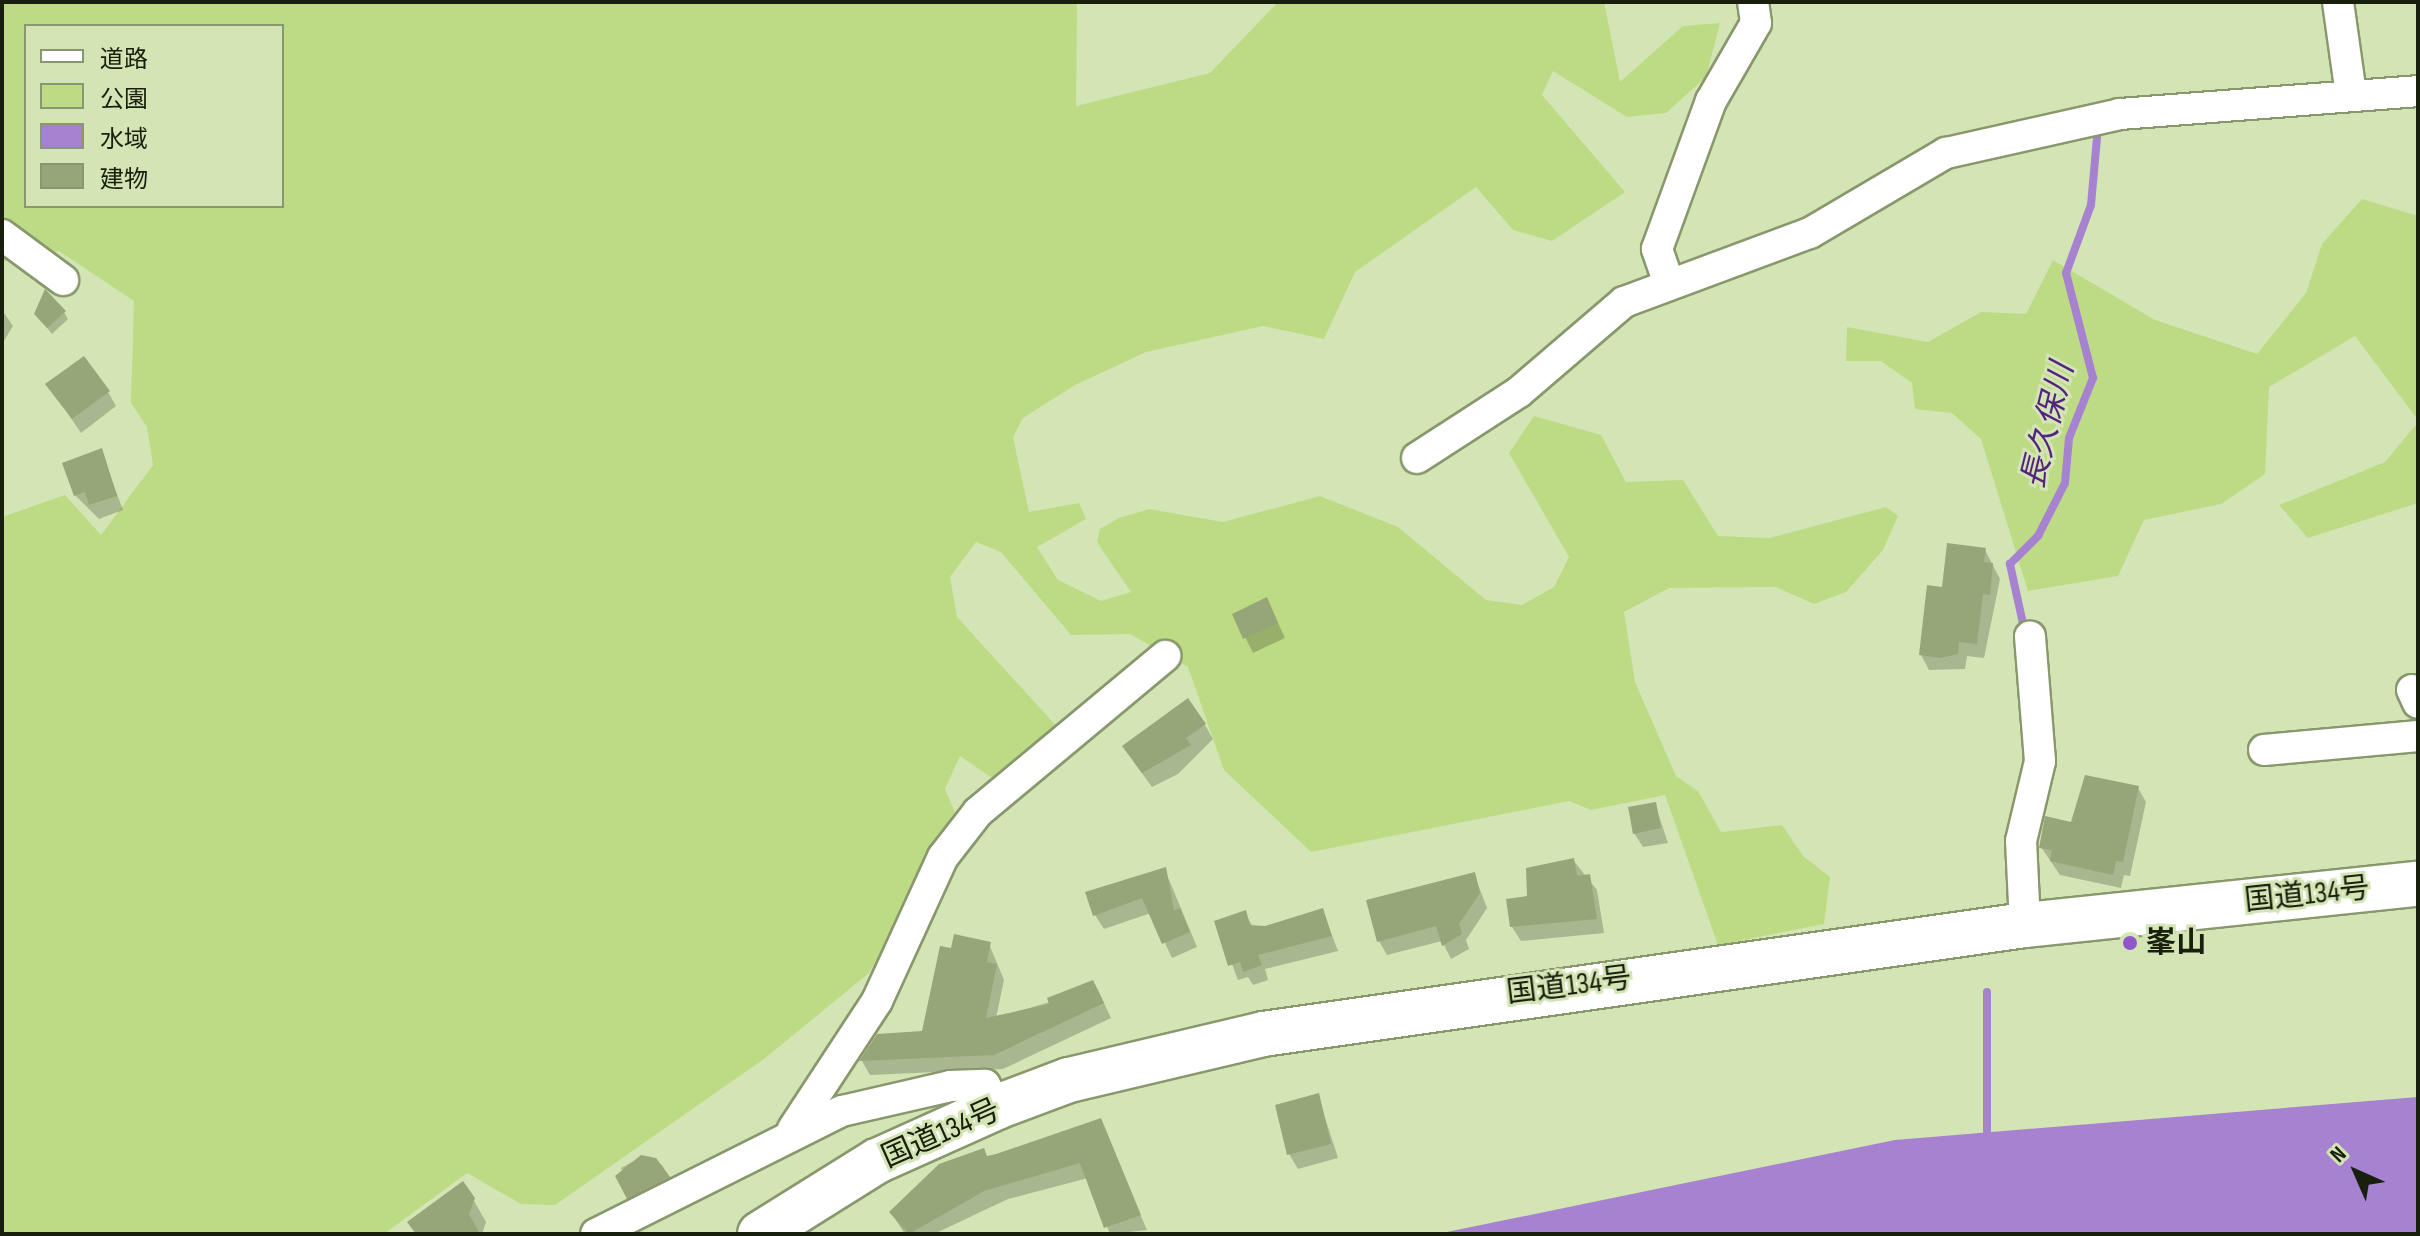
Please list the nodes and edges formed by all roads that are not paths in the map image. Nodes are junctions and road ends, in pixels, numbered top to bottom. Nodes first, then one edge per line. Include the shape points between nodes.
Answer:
1 (1753, 2) edge
2 (2338, 2) edge
3 (2418, 91) edge
4 (2351, 95) junction
5 (2, 235) edge
6 (63, 280) dead end
7 (1668, 281) junction
8 (1417, 458) dead end
9 (2030, 636) dead end
10 (1165, 656) dead end
11 (2418, 736) edge
12 (2264, 750) dead end
13 (2418, 884) edge
14 (2025, 925) junction
15 (997, 1107) junction
16 (793, 1129) junction
17 (596, 1234) edge
18 (760, 1234) edge

1 - 7 street via 1756,23 1700,126 1657,249
2 - 4 street
3 - 4 street
4 - 7 street via 2120,114 1970,145 1810,233 1734,266
5 - 6 street
7 - 8 street via 1624,302 1519,392
9 - 14 street via 2040,761 2021,841
10 - 16 street via 969,823 943,857 877,1001
11 - 12 street
13 - 14 highway, 国道134号
14 - 15 highway, 国道134号 via 1375,1013 1142,1061
15 - 16 street via 985,1085 950,1086
15 - 18 highway, 国道134号 via 877,1161
16 - 17 street

